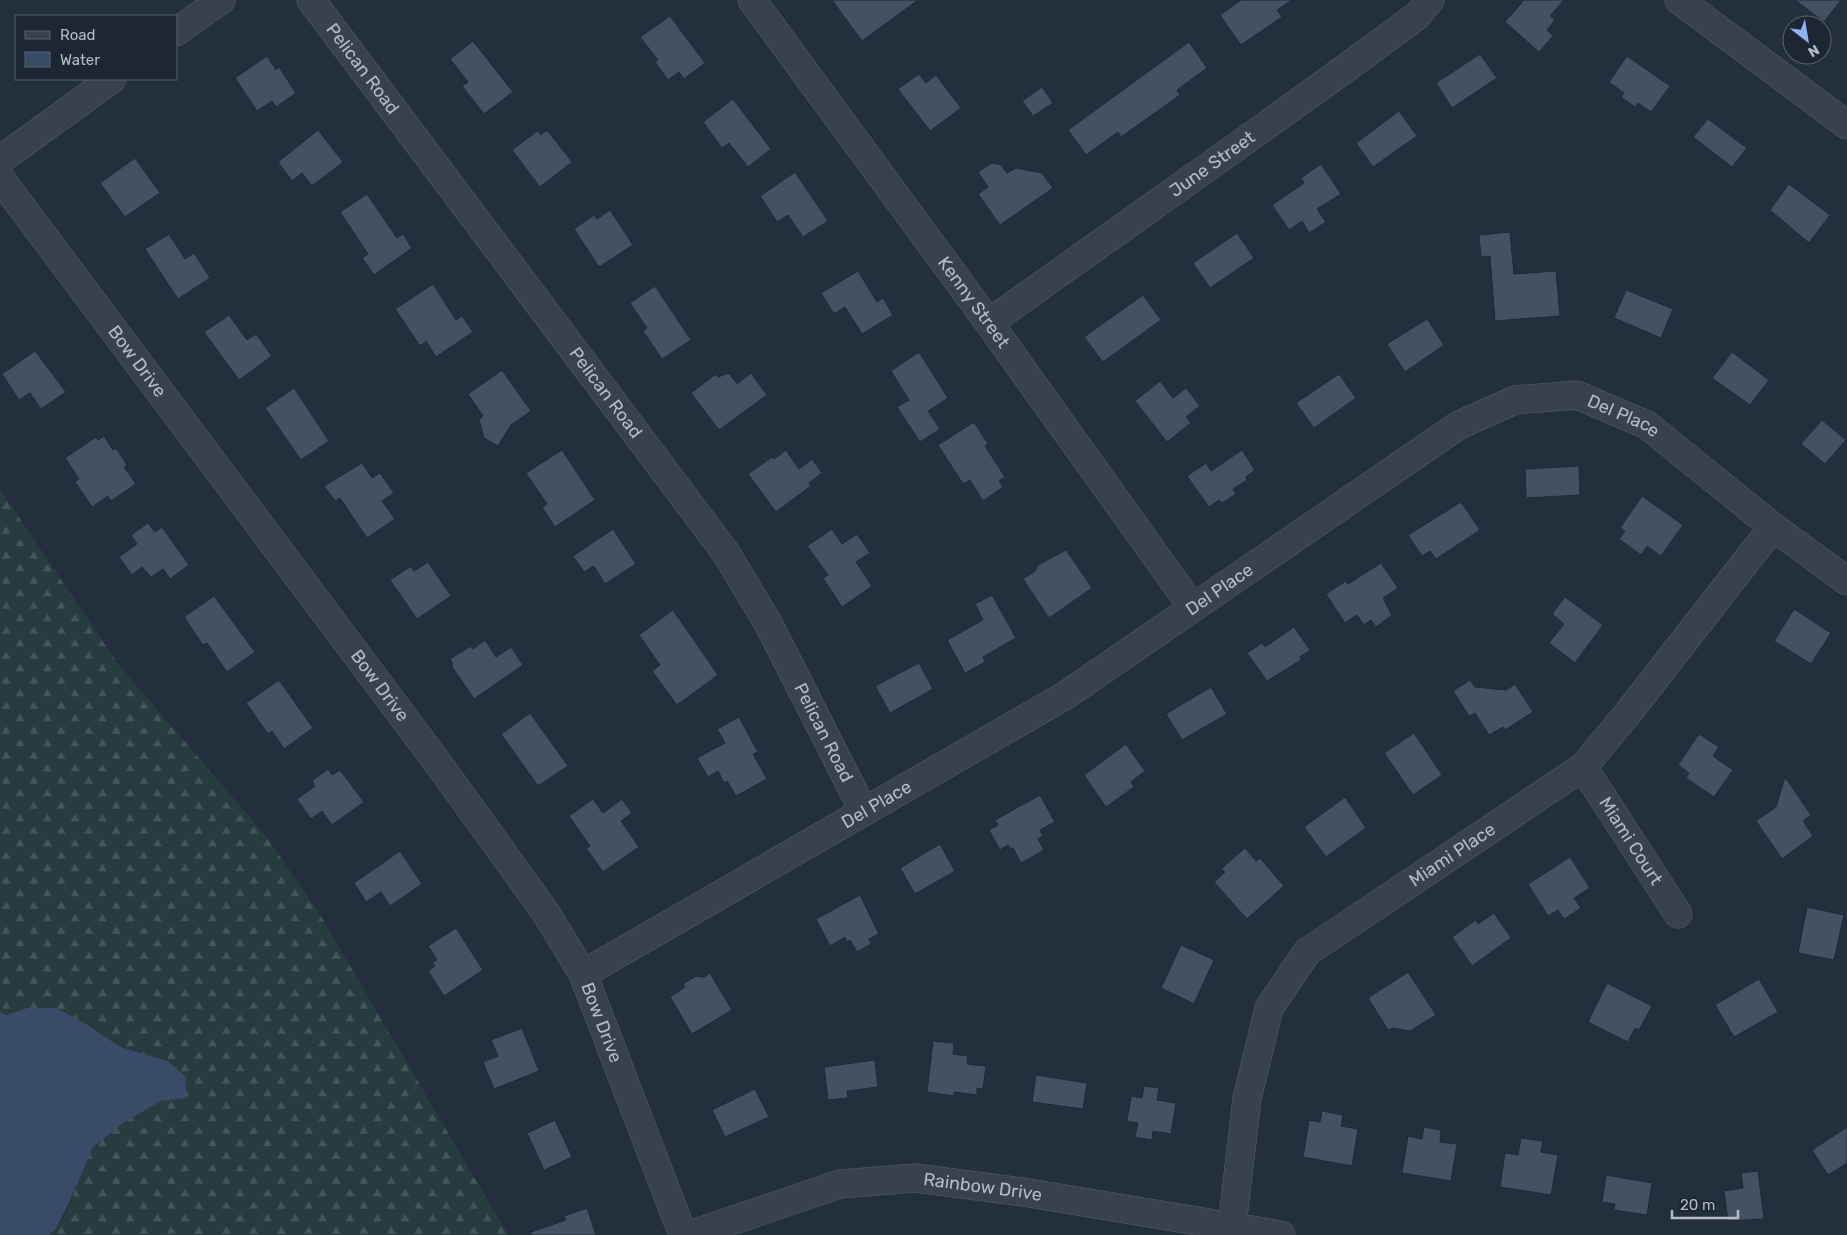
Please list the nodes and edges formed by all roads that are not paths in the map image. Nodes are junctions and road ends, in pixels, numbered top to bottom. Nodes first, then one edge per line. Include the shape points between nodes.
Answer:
1 (221, 0) edge
2 (311, 0) edge
3 (752, 0) edge
4 (1430, 0) edge
5 (1679, 0) edge
6 (178, 31) edge
7 (111, 80) edge
8 (1847, 125) edge
9 (0, 160) edge
10 (0, 178) edge
11 (989, 323) junction
12 (1773, 527) junction
13 (1847, 581) edge
14 (1193, 608) junction
15 (1583, 767) junction
16 (863, 810) junction
17 (1678, 914) dead end
18 (582, 974) junction
19 (1232, 1226) junction
20 (683, 1235) edge
21 (690, 1235) edge
22 (1281, 1235) edge

1 - 6 street
2 - 16 street, Pelican Road via 726,553 768,623
3 - 11 street, Kenny Street
4 - 11 street, June Street via 1418,15 1305,99
5 - 8 street
7 - 9 street
10 - 18 street, Bow Drive via 440,766 546,913
11 - 14 street, Kenny Street
12 - 13 street, Del Place
12 - 14 street, Del Place via 1647,425 1578,395 1515,400 1459,425
12 - 15 street, Miami Place
14 - 16 street, Del Place via 1066,695
15 - 17 street, Miami Court
15 - 19 street, Miami Place via 1308,952 1269,1008 1247,1099
16 - 18 street, Del Place
18 - 20 street, Bow Drive
19 - 21 street, Rainbow Drive via 915,1178 840,1184
19 - 22 street, Rainbow Drive

